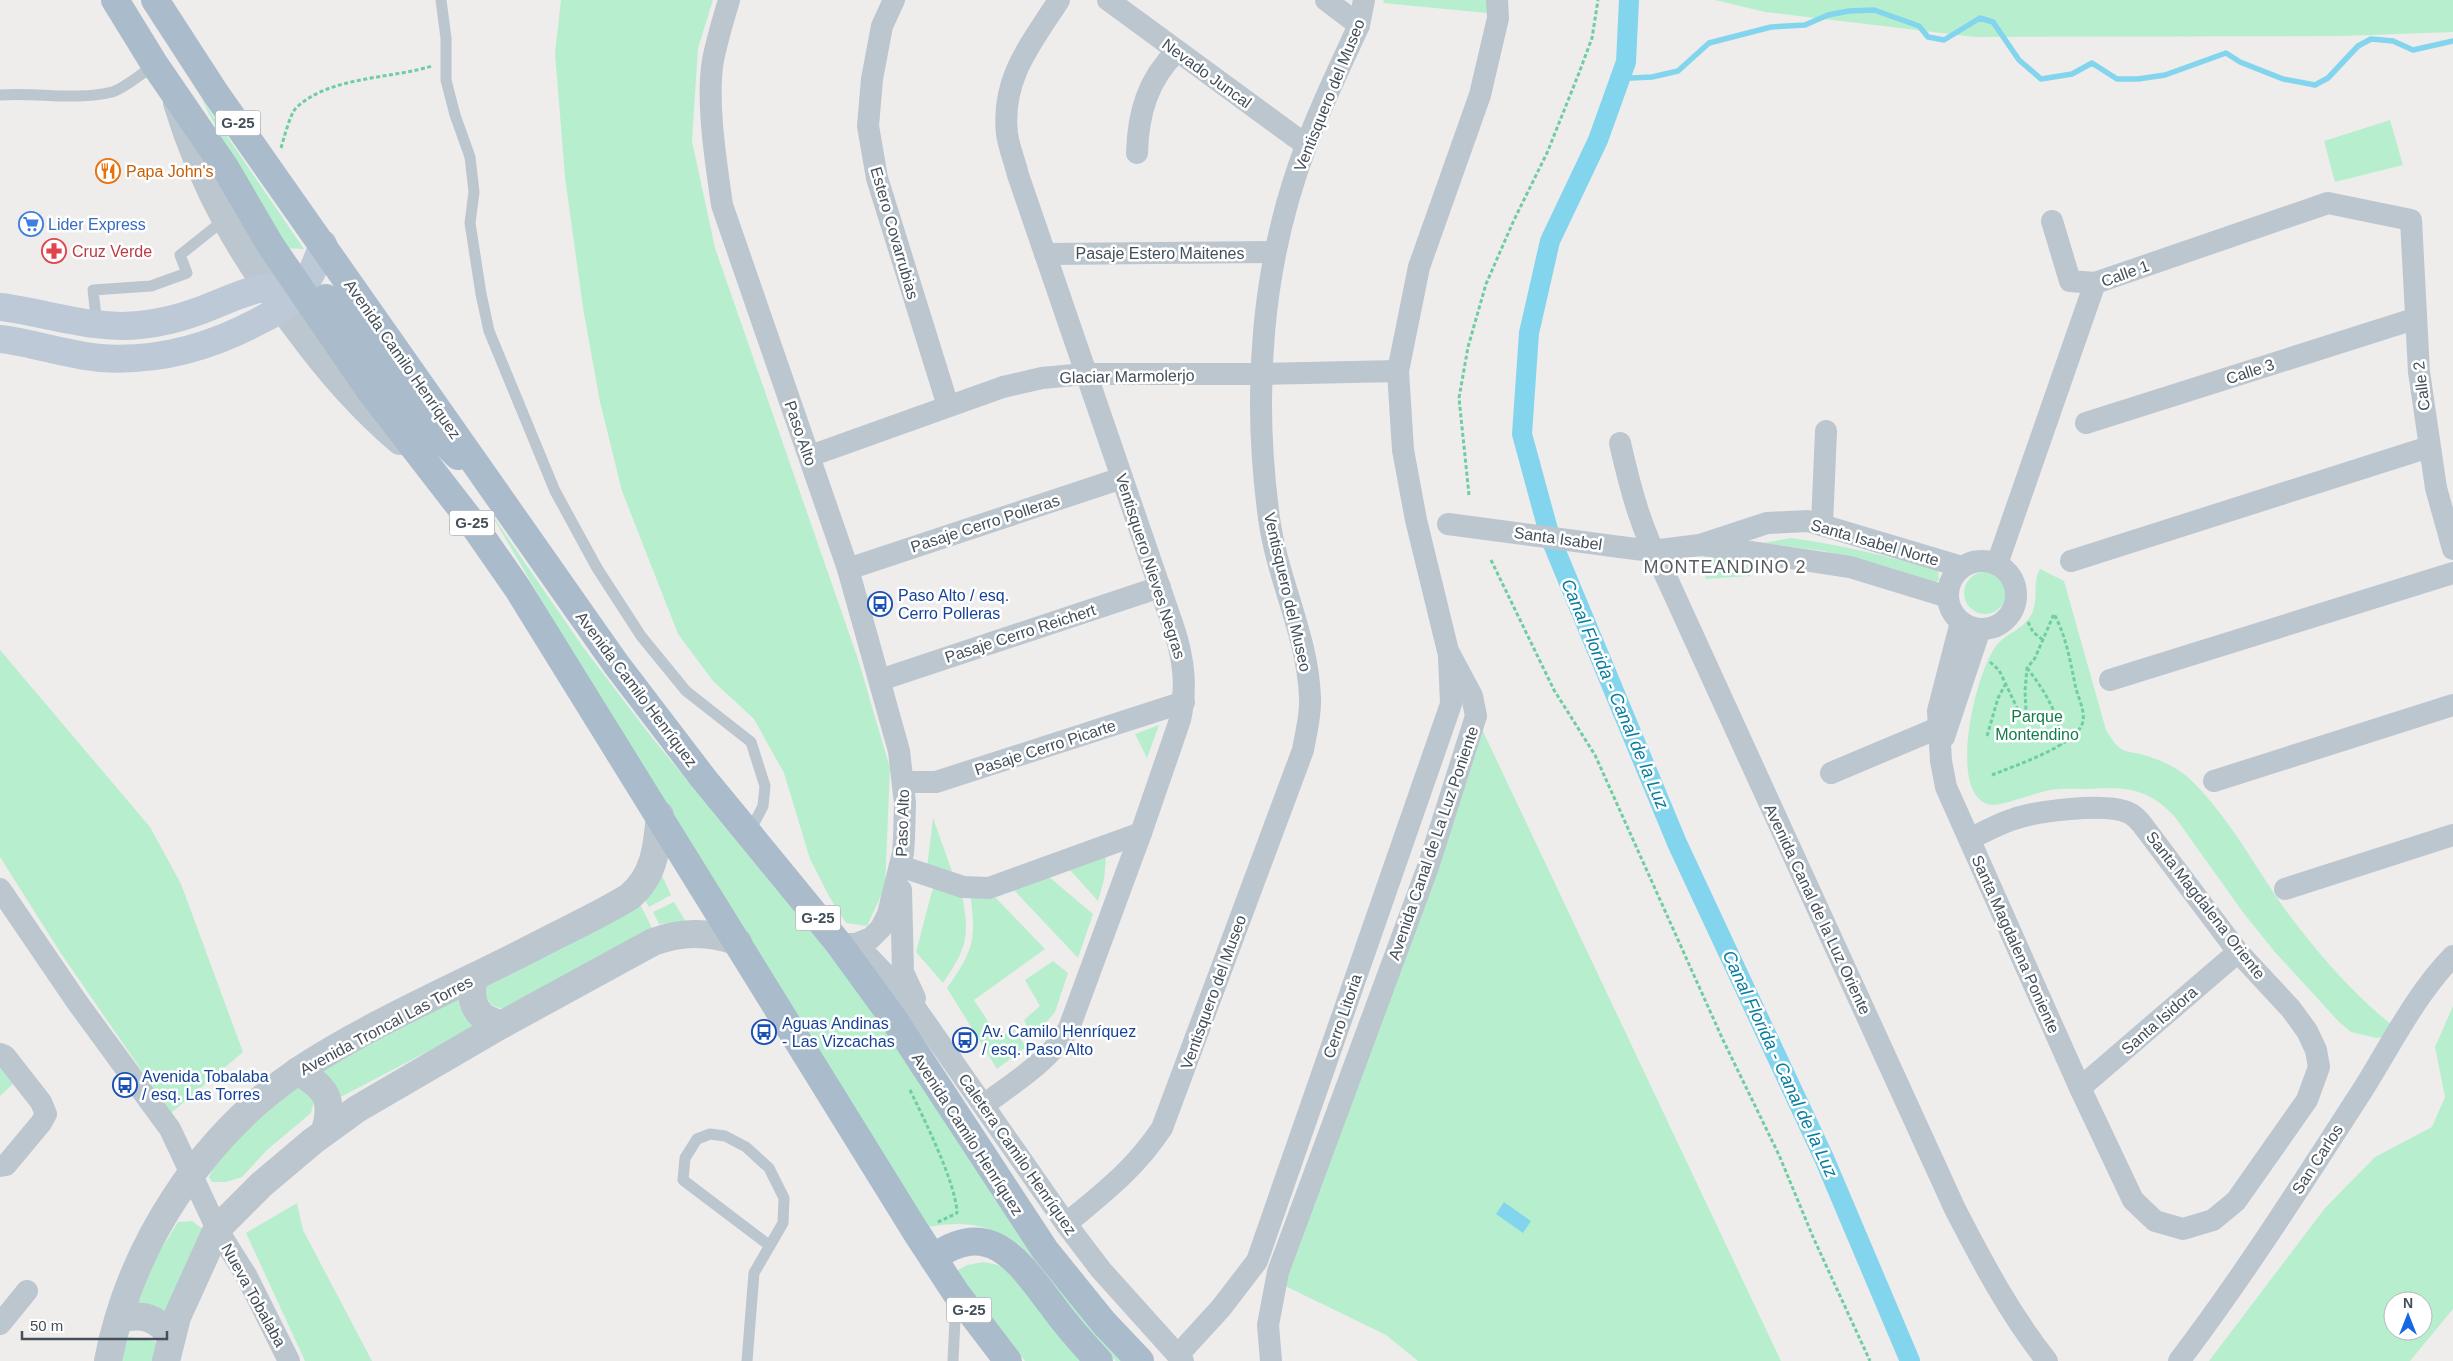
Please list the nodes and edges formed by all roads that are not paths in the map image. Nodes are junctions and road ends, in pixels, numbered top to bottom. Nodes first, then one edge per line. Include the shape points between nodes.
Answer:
1 (115, 0) edge
2 (155, 0) edge
3 (441, 0) edge
4 (729, 0) edge
5 (894, 0) edge
6 (1059, 0) edge
7 (1108, 0) edge
8 (1326, 0) edge
9 (1364, 0) edge
10 (1497, 0) edge
11 (1359, 24) junction
12 (1177, 51) junction
13 (155, 65) junction
14 (174, 93) junction
15 (0, 95) edge
16 (1306, 145) junction
17 (1137, 153) dead end
18 (224, 220) junction
19 (2411, 220) joint
20 (2052, 221) dead end
21 (323, 244) junction
22 (1275, 252) junction
23 (1045, 254) junction
24 (2095, 283) junction
25 (265, 286) junction
26 (302, 289) junction
27 (0, 307) edge
28 (282, 309) junction
29 (184, 316) junction
30 (2414, 319) junction
31 (97, 326) junction
32 (0, 339) edge
33 (189, 350) junction
34 (1398, 371) junction
35 (1085, 374) junction
36 (1261, 374) junction
37 (948, 406) junction
38 (2086, 423) dead end
39 (1826, 431) dead end
40 (1620, 443) dead end
41 (2429, 447) junction
42 (810, 456) junction
43 (422, 459) junction
44 (1122, 478) junction
45 (488, 481) junction
46 (1416, 520) junction
47 (1822, 525) junction
48 (1700, 545) junction
49 (2453, 549) edge
50 (1652, 551) junction
51 (2071, 561) dead end
52 (1997, 564) junction
53 (1962, 567) junction
54 (848, 569) junction
55 (2453, 574) edge
56 (1160, 587) junction
57 (1948, 597) junction
58 (1970, 625) junction
59 (1448, 652) junction
60 (880, 680) junction
61 (2110, 680) dead end
62 (1184, 702) junction
63 (2453, 705) edge
64 (1940, 736) junction
65 (1831, 773) dead end
66 (2214, 781) dead end
67 (904, 782) junction
68 (660, 815) junction
69 (749, 833) junction
70 (1141, 833) junction
71 (2453, 835) edge
72 (1969, 839) junction
73 (900, 866) junction
74 (2285, 889) dead end
75 (4, 902) edge
76 (738, 942) junction
77 (847, 944) junction
78 (2238, 952) junction
79 (2453, 956) edge
80 (474, 977) junction
81 (925, 1021) junction
82 (503, 1024) junction
83 (0, 1054) edge
84 (298, 1072) junction
85 (2080, 1088) junction
86 (984, 1105) junction
87 (325, 1131) junction
88 (0, 1166) edge
89 (192, 1174) junction
90 (1066, 1224) junction
91 (217, 1229) junction
92 (2183, 1229) joint
93 (770, 1246) junction
94 (933, 1258) junction
95 (27, 1291) dead end
96 (956, 1293) junction
97 (119, 1319) junction
98 (0, 1324) edge
99 (168, 1348) edge
100 (1180, 1358) edge
101 (108, 1361) edge
102 (289, 1361) edge
103 (747, 1361) edge
104 (953, 1361) edge
105 (1008, 1361) edge
106 (1099, 1361) edge
107 (1140, 1361) edge
108 (1271, 1361) edge
109 (2047, 1361) edge
110 (2178, 1361) edge

1 - 13 main road, G-25
2 - 21 main road, Avenida Camilo Henríquez / G-25 via 211,87
3 - 69 lane via 446,80 470,157 474,192 470,223 490,331 555,492 596,568 641,636 686,691 751,742 765,786 763,806
4 - 42 street, Paso Alto via 711,79 722,205
5 - 37 street, Estero Covarrubias via 882,26 872,79 868,126 877,178
6 - 23 street, Ventisquero Nieves Negras via 1017,66 1008,98 1008,134 1018,175
7 - 12 street, Nevado Juncal
8 - 11 street
9 - 11 street, Ventisquero del Museo
10 - 34 street, Avenida Canal de La Luz Poniente via 1498,18 1480,95 1419,267
11 - 16 street, Ventisquero del Museo
12 - 16 street, Nevado Juncal
12 - 17 street via 1149,87 1137,131
13 - 14 main road, G-25
13 - 15 lane via 114,92 64,97 24,93
14 - 18 street via 197,160
14 - 26 main road, G-25 via 226,168 271,246
16 - 22 street, Ventisquero del Museo
18 - 25 street
18 - 31 lane via 180,255 187,273 151,286 93,290
19 - 24 street, Calle 1 via 2328,203
19 - 30 street, Calle 2
20 - 24 street via 2070,281
21 - 26 main road
21 - 45 main road, Avenida Camilo Henríquez / G-25
22 - 23 street, Pasaje Estero Maitenes
22 - 36 street, Ventisquero del Museo via 1262,336
23 - 35 street, Ventisquero Nieves Negras
24 - 52 street, Calle 1
25 - 26 main road
25 - 28 street
25 - 29 main road
26 - 28 main road
26 - 43 main road, G-25 via 371,392
26 - 45 main road via 335,306 407,406 444,445
27 - 31 main road
28 - 33 main road via 246,328
28 - 43 street via 358,403
29 - 31 main road via 141,325
29 - 33 main road via 192,335
30 - 38 street, Calle 3
30 - 41 street, Calle 2
32 - 33 main road via 100,358 147,358
34 - 36 street, Glaciar Marmolerjo
34 - 46 street, Avenida Canal de La Luz Poniente via 1403,450
35 - 36 street, Glaciar Marmolerjo
35 - 37 street, Glaciar Marmolerjo via 1042,378 1003,387
35 - 44 street, Ventisquero Nieves Negras
36 - 90 street, Ventisquero del Museo via 1269,519 1307,664 1310,699 1303,750 1162,1128 1127,1173
37 - 42 street, Glaciar Marmolerjo
39 - 47 street
40 - 50 street, Avenida Canal de la Luz Oriente via 1633,498
41 - 49 street, Calle 2 via 2436,488
41 - 51 street
42 - 54 street, Paso Alto
43 - 68 main road, G-25 via 495,554
44 - 54 street, Pasaje Cerro Polleras
44 - 56 street, Ventisquero Nieves Negras
45 - 69 main road, Avenida Camilo Henríquez / G-25 via 626,678
46 - 50 street, Santa Isabel, bridge
46 - 59 street, Avenida Canal de La Luz Poniente
47 - 48 street, Santa Isabel Norte via 1808,521 1767,523
47 - 53 street, Santa Isabel Norte
48 - 50 street, Santa Isabel
48 - 57 street via 1850,567
50 - 109 street, Avenida Canal de la Luz Oriente via 1955,1209 1997,1290
52 - 53 street via 1973,562
52 - 58 street via 2015,583 2014,609 2006,620 1994,627
53 - 57 street via 1951,580
54 - 60 street, Paso Alto
55 - 61 street
56 - 60 street, Pasaje Cerro Reichert
56 - 62 street, Ventisquero Nieves Negras via 1183,663
57 - 58 street via 1952,611
58 - 64 street, Santa Magdalena Poniente via 1938,711
59 - 100 street, Cerro Litoria via 1451,704 1257,1261
59 - 108 street, Avenida Canal de La Luz Poniente via 1472,696 1476,716 1428,867 1278,1272 1268,1325
60 - 67 street, Paso Alto
62 - 67 street, Pasaje Cerro Picarte via 936,782
62 - 70 street, Ventisquero Nieves Negras
63 - 66 street
64 - 65 street
64 - 72 street, Santa Magdalena Poniente via 1946,787
67 - 73 street, Paso Alto via 904,838
68 - 76 main road, G-25
68 - 80 street, Avenida Troncal Las Torres via 653,862 637,890 620,902
69 - 77 main road, Avenida Camilo Henríquez / G-25
70 - 73 street via 989,888 962,887
70 - 86 street, Ventisquero Nieves Negras via 1082,995 1059,1045
71 - 74 street
72 - 78 street, Santa Magdalena Oriente via 2011,820 2047,811 2118,810 2130,813 2141,823
72 - 85 street, Santa Magdalena Poniente
73 - 77 street, Paso Alto via 888,914 881,928 871,938
73 - 81 street, Paso Alto via 902,972
75 - 89 street, Nueva Tobalaba via 158,1111
76 - 82 street via 698,933 669,936
76 - 94 main road, G-25
77 - 81 street, Caletera Camilo Henríquez via 909,999
77 - 107 main road, Avenida Camilo Henríquez / G-25 via 1044,1250
78 - 85 street, Santa Isidora
78 - 92 street, Santa Magdalena Oriente via 2307,1031 2316,1050 2319,1067 2308,1100 2236,1201 2212,1220
79 - 110 street, San Carlos via 2420,995 2293,1198 2224,1302
80 - 82 street via 471,992 476,1010 490,1022
80 - 84 street, Avenida Troncal Las Torres via 368,1031
81 - 86 street, Caletera Camilo Henríquez
82 - 87 street
83 - 88 street via 5,1056 41,1102 46,1114 6,1165
84 - 87 street via 325,1092 330,1112
84 - 89 street, Avenida Troncal Las Torres via 234,1127
85 - 92 street, Santa Magdalena Poniente via 2134,1200 2155,1221
86 - 90 street, Caletera Camilo Henríquez
87 - 91 street via 262,1184
89 - 91 street, Nueva Tobalaba
89 - 97 street, Avenida Troncal Las Torres via 148,1245
90 - 100 street, Caletera Camilo Henríquez via 1101,1270
91 - 99 street via 193,1279
91 - 102 street, Nueva Tobalaba via 246,1275
93 - 93 lane via 783,1223 784,1198 769,1168 746,1147 724,1136 710,1134 696,1139 685,1158 683,1180
93 - 103 lane via 754,1273
94 - 96 main road, G-25
94 - 106 main road via 968,1242 989,1244 1006,1252 1022,1265 1058,1314
95 - 98 street
96 - 104 lane
96 - 105 main road, G-25
97 - 99 street via 133,1315 148,1317 161,1324
97 - 101 street, Avenida Troncal Las Torres

